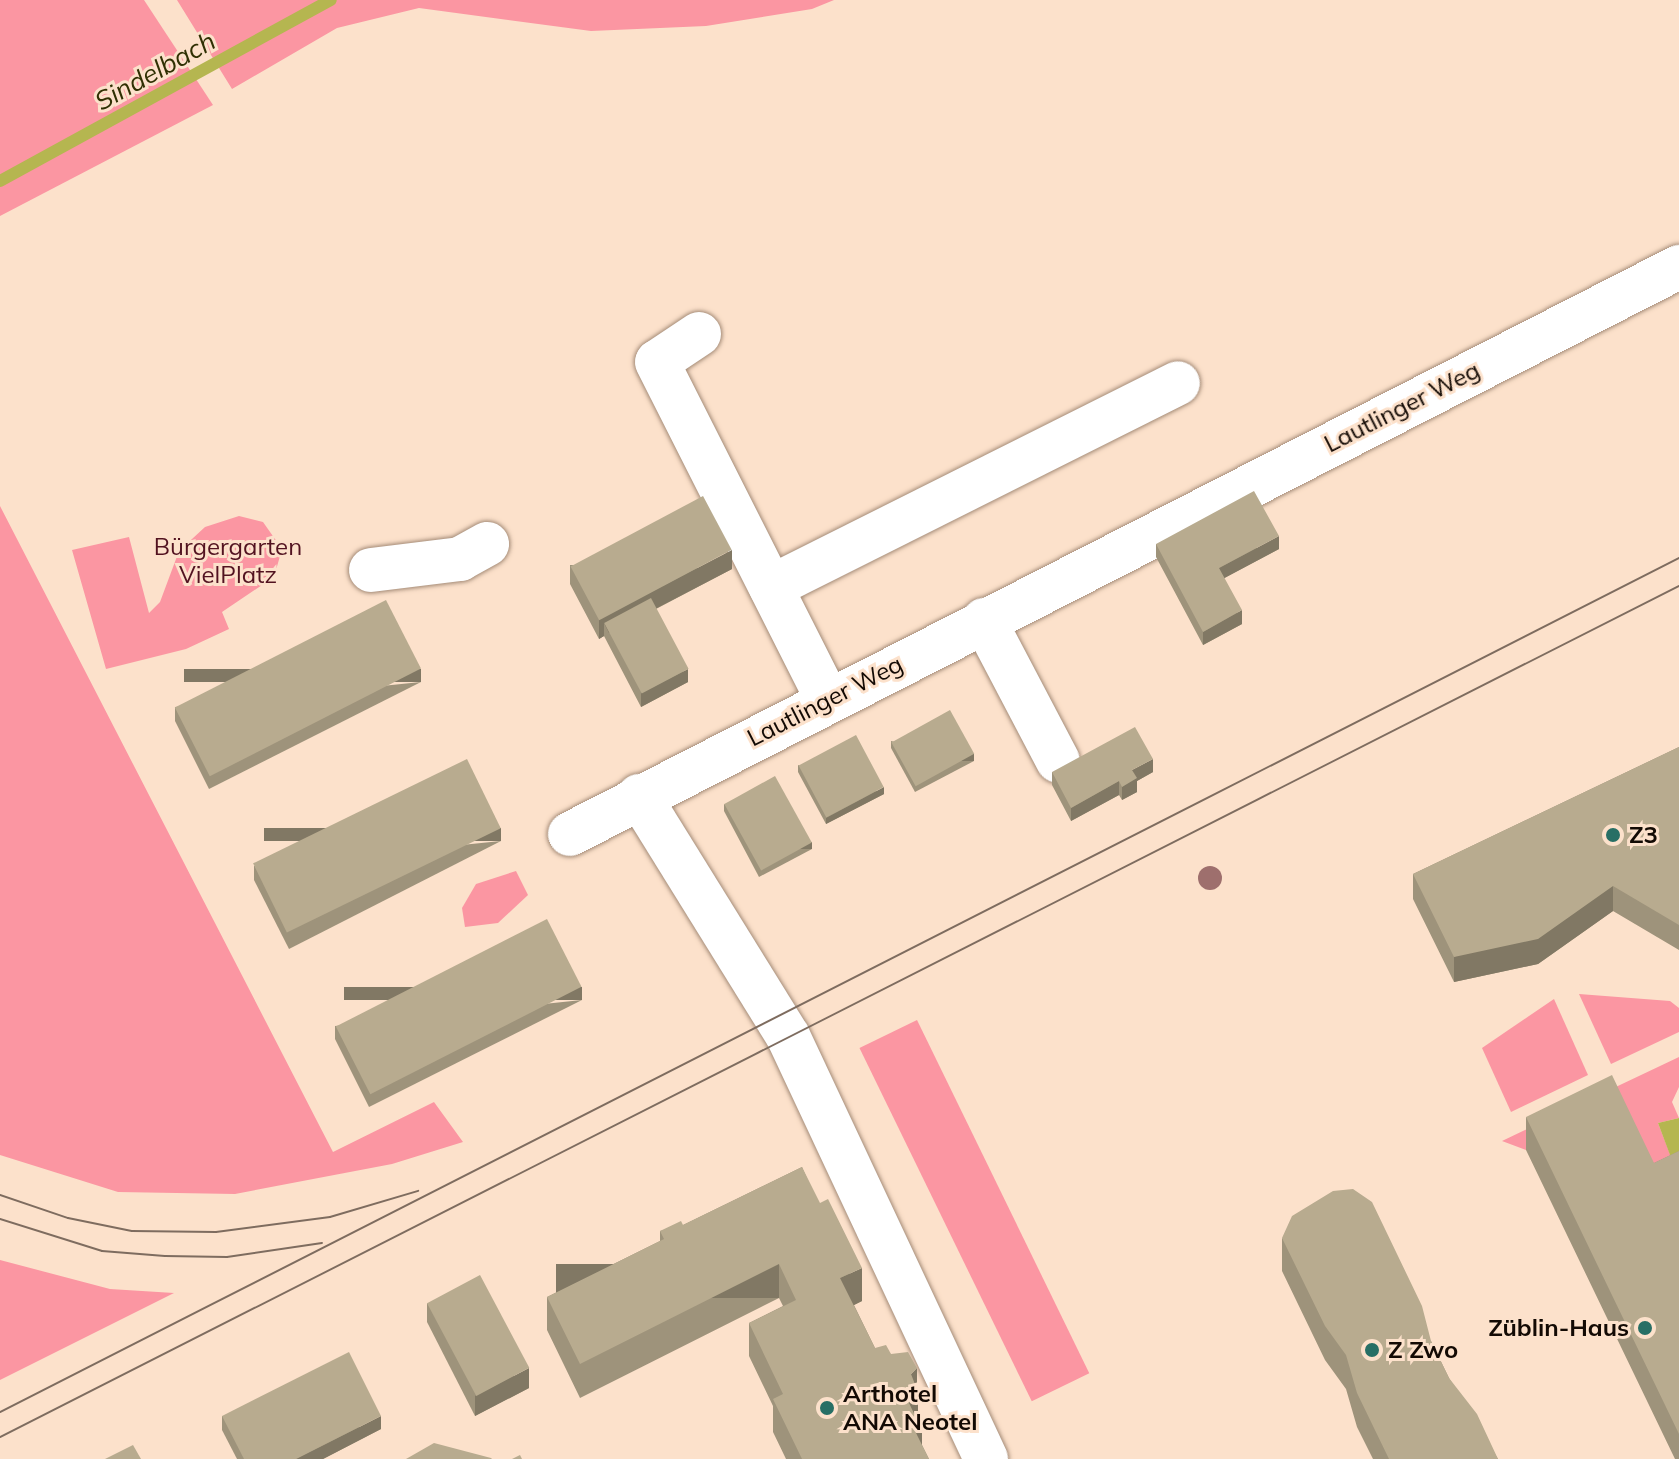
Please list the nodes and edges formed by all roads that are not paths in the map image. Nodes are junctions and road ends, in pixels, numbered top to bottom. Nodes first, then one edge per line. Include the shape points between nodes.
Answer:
1 (1679, 267) edge
2 (699, 334) dead end
3 (1178, 383) dead end
4 (487, 544) dead end
5 (371, 570) dead end
6 (771, 587) junction
7 (984, 620) junction
8 (827, 699) junction
9 (1058, 761) dead end
10 (639, 796) junction
11 (570, 834) dead end
12 (986, 1459) edge

1 - 7 street, Lautlinger Weg
2 - 6 street via 657,362
3 - 6 street
4 - 5 street via 460,559
6 - 8 street
7 - 8 street, Lautlinger Weg
7 - 9 street
8 - 10 street, Lautlinger Weg
10 - 11 street, Lautlinger Weg
10 - 12 street via 678,852 802,1065

